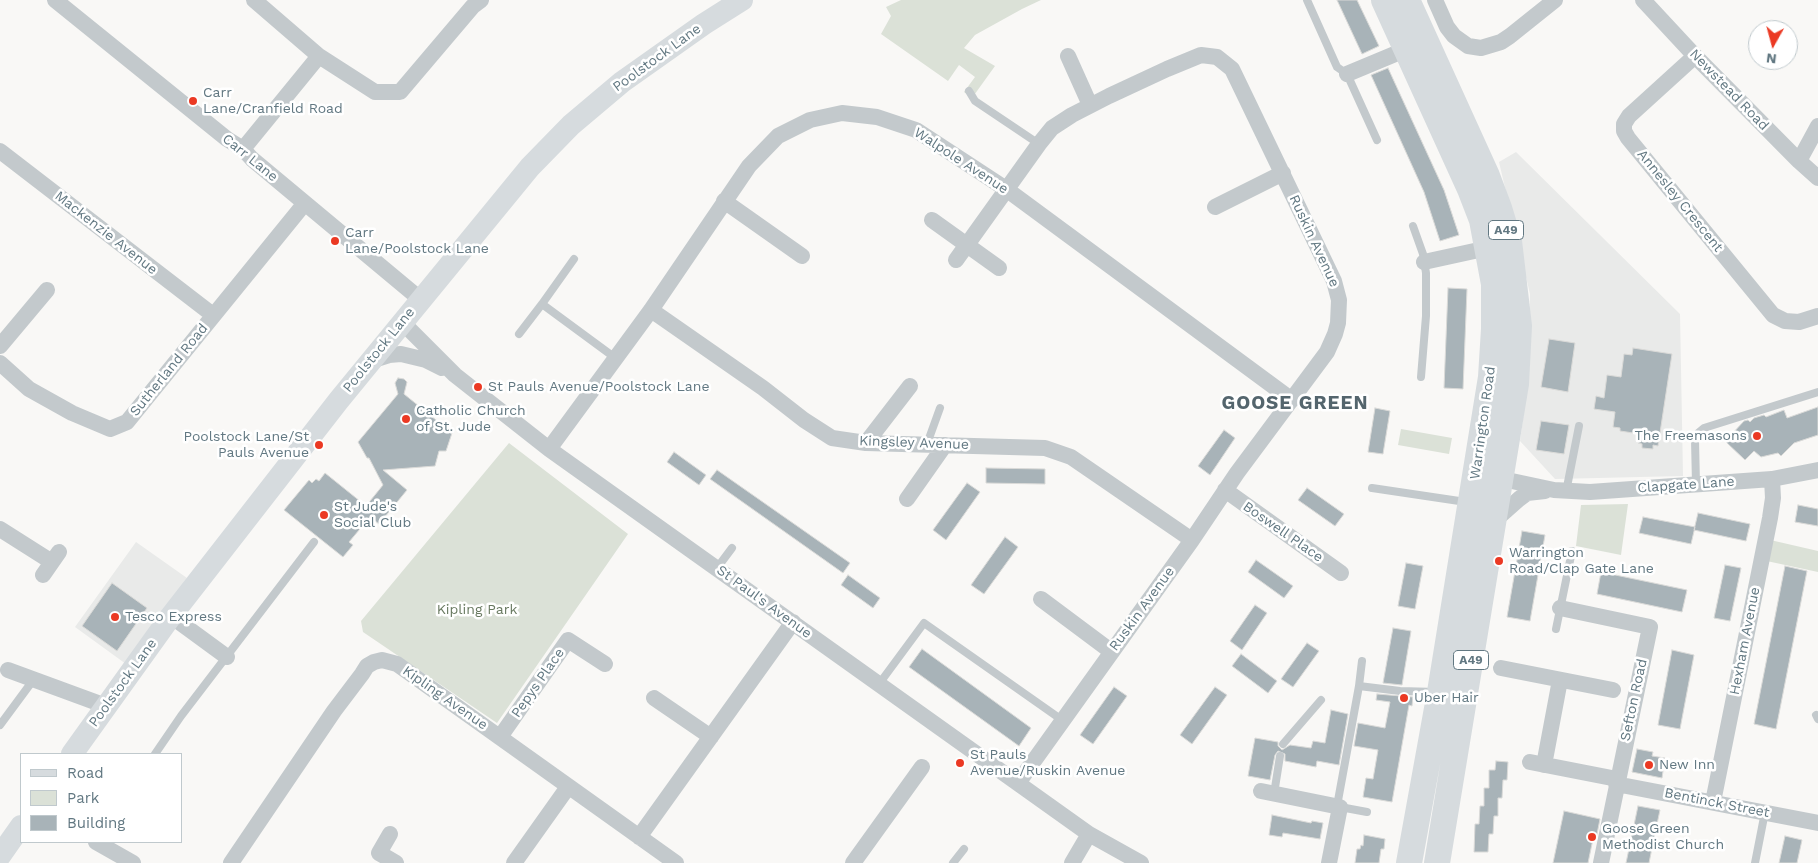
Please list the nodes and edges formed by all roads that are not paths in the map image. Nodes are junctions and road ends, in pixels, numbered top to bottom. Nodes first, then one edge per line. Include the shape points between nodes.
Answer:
1 (55, 0) edge
2 (254, 0) edge
3 (742, 0) edge
4 (1307, 0) edge
5 (1384, 0) edge
6 (1407, 0) edge
7 (1435, 0) edge
8 (1554, 0) edge
9 (1643, 0) edge
10 (474, 2) edge
11 (1407, 50) junction
12 (320, 56) junction
13 (1068, 56) dead end
14 (1695, 56) junction
15 (1347, 74) junction
16 (969, 91) dead end
17 (1090, 105) junction
18 (1818, 126) edge
19 (1377, 140) dead end
20 (1039, 144) junction
21 (243, 149) junction
22 (0, 151) edge
23 (1799, 161) junction
24 (1283, 173) junction
25 (1818, 178) edge
26 (1006, 189) junction
27 (724, 201) junction
28 (305, 203) junction
29 (1215, 207) dead end
30 (932, 220) dead end
31 (1413, 226) dead end
32 (967, 245) junction
33 (1488, 248) junction
34 (802, 256) dead end
35 (574, 259) dead end
36 (956, 260) dead end
37 (1424, 262) junction
38 (999, 268) dead end
39 (47, 290) dead end
40 (420, 299) junction
41 (542, 304) junction
42 (651, 310) junction
43 (213, 315) junction
44 (1818, 316) edge
45 (402, 322) junction
46 (518, 334) dead end
47 (0, 346) edge
48 (614, 358) junction
49 (370, 361) junction
50 (0, 363) edge
51 (455, 375) junction
52 (1420, 378) dead end
53 (910, 386) dead end
54 (1818, 392) edge
55 (1292, 400) junction
56 (940, 408) dead end
57 (1578, 426) dead end
58 (866, 444) junction
59 (927, 444) junction
60 (945, 445) junction
61 (549, 449) junction
62 (1818, 470) edge
63 (1488, 475) junction
64 (1772, 479) junction
65 (1696, 484) junction
66 (1372, 488) dead end
67 (1225, 490) junction
68 (1560, 491) junction
69 (907, 499) dead end
70 (1471, 503) junction
71 (1493, 522) junction
72 (0, 529) edge
73 (1192, 540) junction
74 (314, 542) dead end
75 (732, 548) dead end
76 (1572, 551) dead end
77 (51, 563) dead end
78 (717, 568) junction
79 (1341, 573) dead end
80 (1041, 599) dead end
81 (1560, 608) junction
82 (171, 616) junction
83 (793, 622) junction
84 (1556, 629) dead end
85 (1112, 652) junction
86 (227, 657) junction
87 (1362, 661) dead end
88 (605, 664) dead end
89 (1501, 668) dead end
90 (8, 670) dead end
91 (34, 679) junction
92 (1560, 680) junction
93 (879, 684) junction
94 (1359, 686) junction
95 (1613, 690) dead end
96 (1440, 692) junction
97 (654, 698) dead end
98 (1321, 700) dead end
99 (106, 706) junction
100 (1062, 720) junction
101 (0, 725) edge
102 (500, 737) junction
103 (711, 737) junction
104 (1283, 744) dead end
105 (73, 753) edge
106 (156, 753) edge
107 (1280, 756) dead end
108 (922, 768) dead end
109 (1617, 782) junction
110 (1018, 783) junction
111 (568, 787) junction
112 (1268, 792) joint
113 (1713, 802) junction
114 (1338, 807) junction
115 (1367, 812) dead end
116 (1765, 812) junction
117 (1818, 821) edge
118 (20, 827) edge
119 (390, 834) dead end
120 (1089, 834) junction
121 (639, 837) junction
122 (100, 843) edge
123 (964, 849) dead end
124 (1, 854) edge
125 (133, 863) edge
126 (231, 863) edge
127 (396, 863) edge
128 (514, 863) edge
129 (676, 863) edge
130 (853, 863) edge
131 (954, 863) edge
132 (1072, 863) edge
133 (1141, 863) edge
134 (1329, 863) edge
135 (1409, 863) edge
136 (1437, 863) edge
137 (1601, 863) edge
138 (1755, 863) edge

1 - 21 street, Carr Lane
2 - 12 street
3 - 40 main road, Poolstock Lane via 622,82 571,125 530,167
4 - 15 lane via 1337,67
5 - 11 highway, Warrington Road / A49
6 - 63 highway, Warrington Road / A49 via 1487,176 1509,241 1519,326 1519,357 1515,393
7 - 8 street via 1454,36 1468,46 1481,48 1505,39
9 - 14 street, Newstead Road
10 - 12 street via 400,92 375,92
11 - 15 street
11 - 33 highway, Warrington Road / A49 via 1470,189
12 - 21 street
13 - 17 street
14 - 23 street, Newstead Road
14 - 44 street, Annesley Crescent via 1629,116 1624,132 1773,315 1785,321 1799,322
15 - 19 lane
16 - 20 lane via 974,101
17 - 20 street, Ruskin Avenue via 1052,128
17 - 24 street, Ruskin Avenue via 1201,55 1217,57 1232,69
18 - 23 street
20 - 26 street, Ruskin Avenue
21 - 28 street, Carr Lane
22 - 43 street, Mackenzie Avenue
23 - 25 street, Newstead Road
24 - 29 street
24 - 55 street, Ruskin Avenue via 1334,281 1339,305 1338,323 1331,344
26 - 27 street, Walpole Avenue via 916,130 877,117 842,113 810,120 778,136 748,166
26 - 32 street, Ruskin Avenue
26 - 55 street, Walpole Avenue
27 - 34 street
27 - 42 street, Walpole Avenue
28 - 40 street, Carr Lane
28 - 43 street, Sutherland Road
30 - 32 street
31 - 37 lane
32 - 36 street, Ruskin Avenue
32 - 38 street
33 - 37 street
33 - 63 highway, Warrington Road / A49 via 1494,284 1494,330
35 - 41 lane
37 - 52 lane via 1426,316
39 - 47 street
40 - 45 main road, Poolstock Lane
41 - 46 lane
41 - 48 lane
42 - 48 street, Walpole Avenue
42 - 58 street, Kingsley Avenue via 832,438
43 - 50 street, Sutherland Road via 127,422 110,429 72,414 29,389
45 - 49 main road, Poolstock Lane
45 - 51 street, St Paul's Avenue
48 - 61 street, Walpole Avenue
49 - 51 street via 401,354 426,360
49 - 82 main road, Poolstock Lane
51 - 61 street, St Paul's Avenue
53 - 58 street
54 - 65 lane via 1704,428 1695,440
55 - 67 street, Ruskin Avenue
56 - 59 lane
57 - 68 lane
58 - 59 street, Kingsley Avenue
59 - 60 street, Kingsley Avenue
60 - 69 street
60 - 73 street, Kingsley Avenue via 1045,448 1071,457
61 - 78 street, St Paul's Avenue
62 - 64 street, Clapgate Lane
63 - 68 street, Clapgate Lane
63 - 70 highway, Warrington Road / A49
63 - 71 highway, Warrington Road / A49
64 - 65 street, Clapgate Lane
64 - 113 street, Hexham Avenue via 1770,518
65 - 68 street, Clapgate Lane via 1590,492
66 - 70 lane
67 - 73 street, Ruskin Avenue
67 - 79 street, Boswell Place
68 - 71 street, Clapgate Lane via 1527,494
70 - 96 highway, Warrington Road / A49
71 - 136 highway, Warrington Road / A49
72 - 77 street
73 - 85 street, Ruskin Avenue
74 - 86 lane
75 - 78 lane
76 - 81 lane
78 - 83 street, St Paul's Avenue
80 - 85 street
81 - 84 lane
81 - 109 street, Sefton Road via 1650,627
82 - 86 street
82 - 99 main road, Poolstock Lane
83 - 93 street, St Paul's Avenue
83 - 103 street
85 - 100 street, Ruskin Avenue
86 - 106 lane
87 - 94 lane
88 - 102 street, Pepys Place via 568,640
89 - 92 street
90 - 91 street
91 - 99 street
91 - 101 lane
92 - 95 street
92 - 109 street, Bentinck Street via 1537,764
93 - 100 lane via 924,623
93 - 110 street, St Paul's Avenue
94 - 96 lane
94 - 114 lane
96 - 135 highway, Warrington Road / A49
97 - 103 street
98 - 104 lane
99 - 105 main road, Poolstock Lane
100 - 110 street, Ruskin Avenue
102 - 111 street, Kipling Avenue
102 - 126 street, Kipling Avenue via 397,664 374,662 367,666 334,711
103 - 121 street
107 - 112 lane
108 - 130 street
109 - 113 street, Bentinck Street
109 - 137 street, Sefton Road
110 - 120 street, St Paul's Avenue
111 - 121 street, Kipling Avenue
111 - 128 street
112 - 114 street
113 - 116 street, Bentinck Street
114 - 115 lane
114 - 134 street
116 - 117 street, Bentinck Street
116 - 138 lane
118 - 124 main road
119 - 127 street via 379,853
120 - 132 street
120 - 133 street, St Paul's Avenue
121 - 129 street, Kipling Avenue
122 - 125 street
123 - 131 lane

